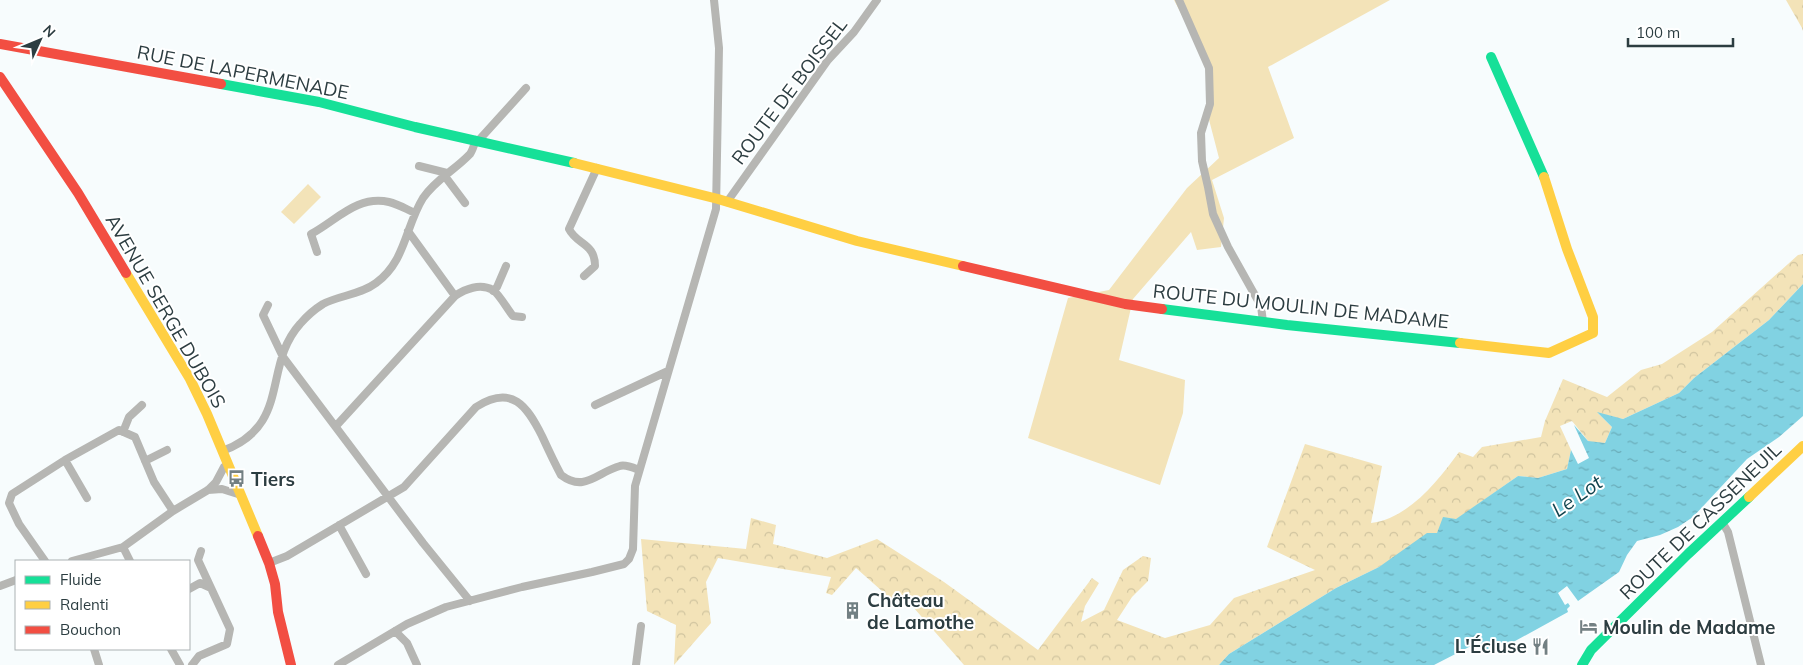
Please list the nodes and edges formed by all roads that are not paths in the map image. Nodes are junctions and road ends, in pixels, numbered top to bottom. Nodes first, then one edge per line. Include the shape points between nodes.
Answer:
1 (714, 0) edge
2 (877, 0) edge
3 (1179, 0) edge
4 (0, 44) edge
5 (1491, 57) dead end
6 (0, 77) edge
7 (526, 88) dead end
8 (477, 140) junction
9 (419, 166) dead end
10 (597, 168) junction
11 (445, 174) junction
12 (722, 201) junction
13 (465, 203) dead end
14 (415, 213) junction
15 (408, 231) junction
16 (317, 252) dead end
17 (506, 266) dead end
18 (584, 276) dead end
19 (493, 290) junction
20 (454, 296) junction
21 (268, 305) dead end
22 (522, 317) dead end
23 (1263, 322) junction
24 (283, 357) junction
25 (668, 371) junction
26 (595, 404) dead end
27 (142, 405) dead end
28 (336, 426) junction
29 (122, 432) junction
30 (1803, 446) edge
31 (166, 450) dead end
32 (222, 451) junction
33 (65, 460) junction
34 (145, 460) junction
35 (228, 464) junction
36 (639, 470) junction
37 (208, 490) junction
38 (241, 496) junction
39 (389, 497) junction
40 (87, 498) dead end
41 (173, 511) junction
42 (1722, 522) junction
43 (339, 525) junction
44 (123, 547) junction
45 (201, 551) dead end
46 (45, 560) edge
47 (76, 560) edge
48 (130, 560) edge
49 (269, 563) junction
50 (366, 574) dead end
51 (15, 580) edge
52 (0, 586) edge
53 (190, 588) edge
54 (211, 588) junction
55 (470, 601) junction
56 (641, 626) dead end
57 (396, 631) junction
58 (94, 650) edge
59 (172, 650) edge
60 (637, 663) edge
61 (97, 664) edge
62 (180, 665) edge
63 (192, 665) edge
64 (292, 665) edge
65 (338, 665) edge
66 (418, 665) edge
67 (628, 665) edge
68 (1582, 665) edge
69 (1761, 665) edge

1 - 12 street via 719,48
2 - 12 street, ROUTE DE BOISSEL
3 - 23 street via 1210,68 1210,104 1201,133 1202,161 1213,214 1261,306
4 - 8 street, RUE DE LAPERMENADE via 319,102
5 - 23 street, ROUTE DU MOULIN DE MADAME via 1542,170 1593,318 1594,333 1549,353
6 - 32 street, AVENUE SERGE DUBOIS via 78,193 190,379
7 - 8 street
8 - 10 street, RUE DE LAPERMENADE
8 - 11 street via 471,152
9 - 11 street
10 - 12 street, RUE DE LAPERMENADE
10 - 18 street via 569,229 573,237 585,243 595,256 595,266
11 - 13 street
11 - 14 street via 437,180
12 - 23 street, ROUTE DU MOULIN DE MADAME via 857,241 1125,304
12 - 25 street via 716,209
14 - 15 street
14 - 16 street via 389,202 370,200 356,205 311,234
15 - 20 street
15 - 24 street via 400,256 388,272 364,291 322,304 299,324
17 - 19 street
19 - 20 street via 465,289
19 - 22 street via 513,316
20 - 28 street
21 - 24 street via 262,315
24 - 28 street
24 - 32 street via 273,398 261,423 244,441
25 - 26 street
25 - 36 street
27 - 29 street via 129,417
28 - 39 street
29 - 33 street via 119,430
29 - 34 street via 135,437
30 - 42 street, ROUTE DE CASSENEUIL
31 - 34 street
32 - 35 street, AVENUE SERGE DUBOIS
33 - 40 street
33 - 46 street via 21,487 12,494 9,503 19,524
34 - 41 street via 154,482
35 - 37 street
35 - 38 street, AVENUE SERGE DUBOIS
36 - 39 street via 621,465 580,483 569,481 560,475 524,406 513,399 500,398 486,400 476,407 404,487
36 - 55 street via 635,486 633,549 624,564
37 - 38 street via 222,489
37 - 41 street
38 - 49 street, AVENUE SERGE DUBOIS
39 - 43 street
39 - 55 street
41 - 44 street
42 - 68 street, ROUTE DE CASSENEUIL via 1591,650
42 - 69 street via 1728,532
43 - 49 street
43 - 50 street
44 - 47 street
44 - 48 street
45 - 54 street via 198,560
49 - 64 street, AVENUE SERGE DUBOIS
51 - 52 street
53 - 54 street via 200,583
54 - 63 street via 230,629 229,636 227,644 199,656
55 - 57 street via 424,615
56 - 60 street
57 - 65 street
57 - 66 street via 407,643
58 - 61 street
59 - 62 street
60 - 67 street

